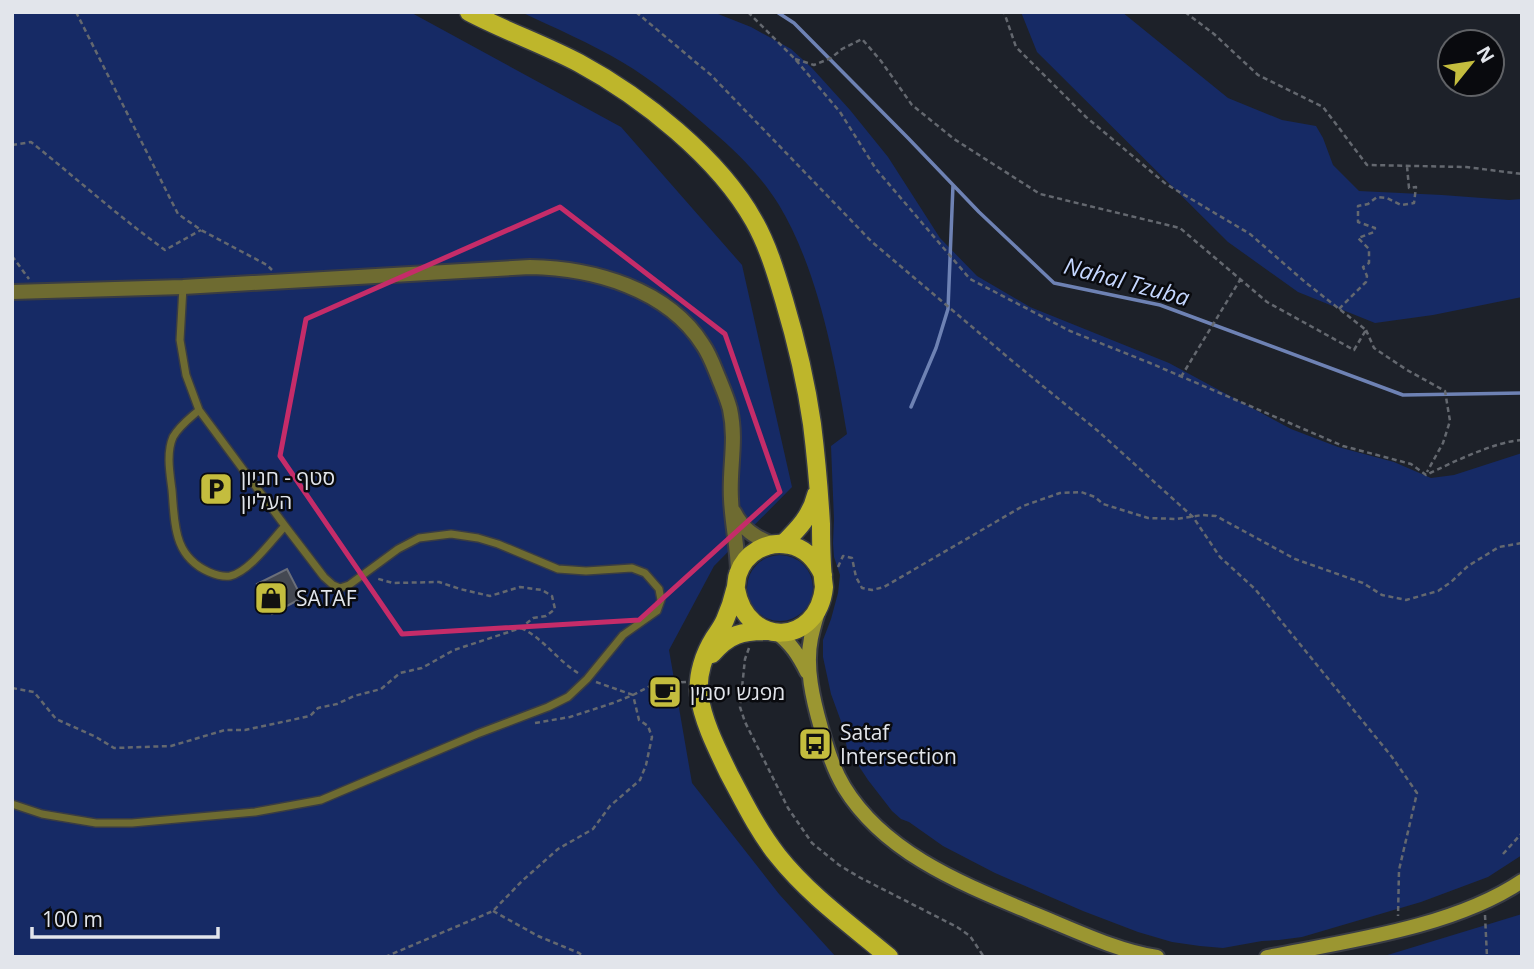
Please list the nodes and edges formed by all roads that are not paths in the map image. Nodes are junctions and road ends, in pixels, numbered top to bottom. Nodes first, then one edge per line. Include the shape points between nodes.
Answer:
1 (469, 12) edge
2 (183, 287) junction
3 (12, 292) edge
4 (200, 411) junction
5 (817, 478) junction
6 (731, 494) junction
7 (285, 526) junction
8 (778, 544) junction
9 (830, 572) junction
10 (737, 581) junction
11 (818, 611) junction
12 (773, 632) junction
13 (700, 675) junction
14 (810, 680) junction
15 (12, 804) edge
16 (1522, 881) edge
17 (888, 957) edge
18 (1157, 957) edge
19 (1267, 957) edge

1 - 5 main road via 601,76 652,111 731,187 763,238 789,315 808,398
2 - 3 street
2 - 4 lane via 180,340 186,375
2 - 6 street via 530,267 586,272 615,281 661,303 704,345 727,397 732,423
4 - 7 lane
4 - 7 lane via 173,438 169,466 176,530 190,560 218,576 229,576 244,570
5 - 8 main road via 811,510 799,528
5 - 9 main road
6 - 8 street via 740,524 756,537
6 - 10 street
7 - 15 lane via 324,577 340,587 419,538 451,534 498,544 558,569 632,568 645,573 659,589 661,600 657,611 623,635 568,698 321,800 255,812 132,823 96,823
8 - 9 main road via 803,550
8 - 10 main road via 751,554
9 - 11 main road
10 - 12 main road via 738,603 746,616
10 - 13 main road
11 - 12 main road via 800,628
11 - 14 main road via 809,654
12 - 13 main road via 733,635 714,651
12 - 14 main road via 794,649
13 - 17 main road via 701,704 716,746 766,840 822,902
14 - 18 main road via 830,759 843,786 860,810 904,850 982,892 1101,942
16 - 19 main road via 1484,903 1441,918

